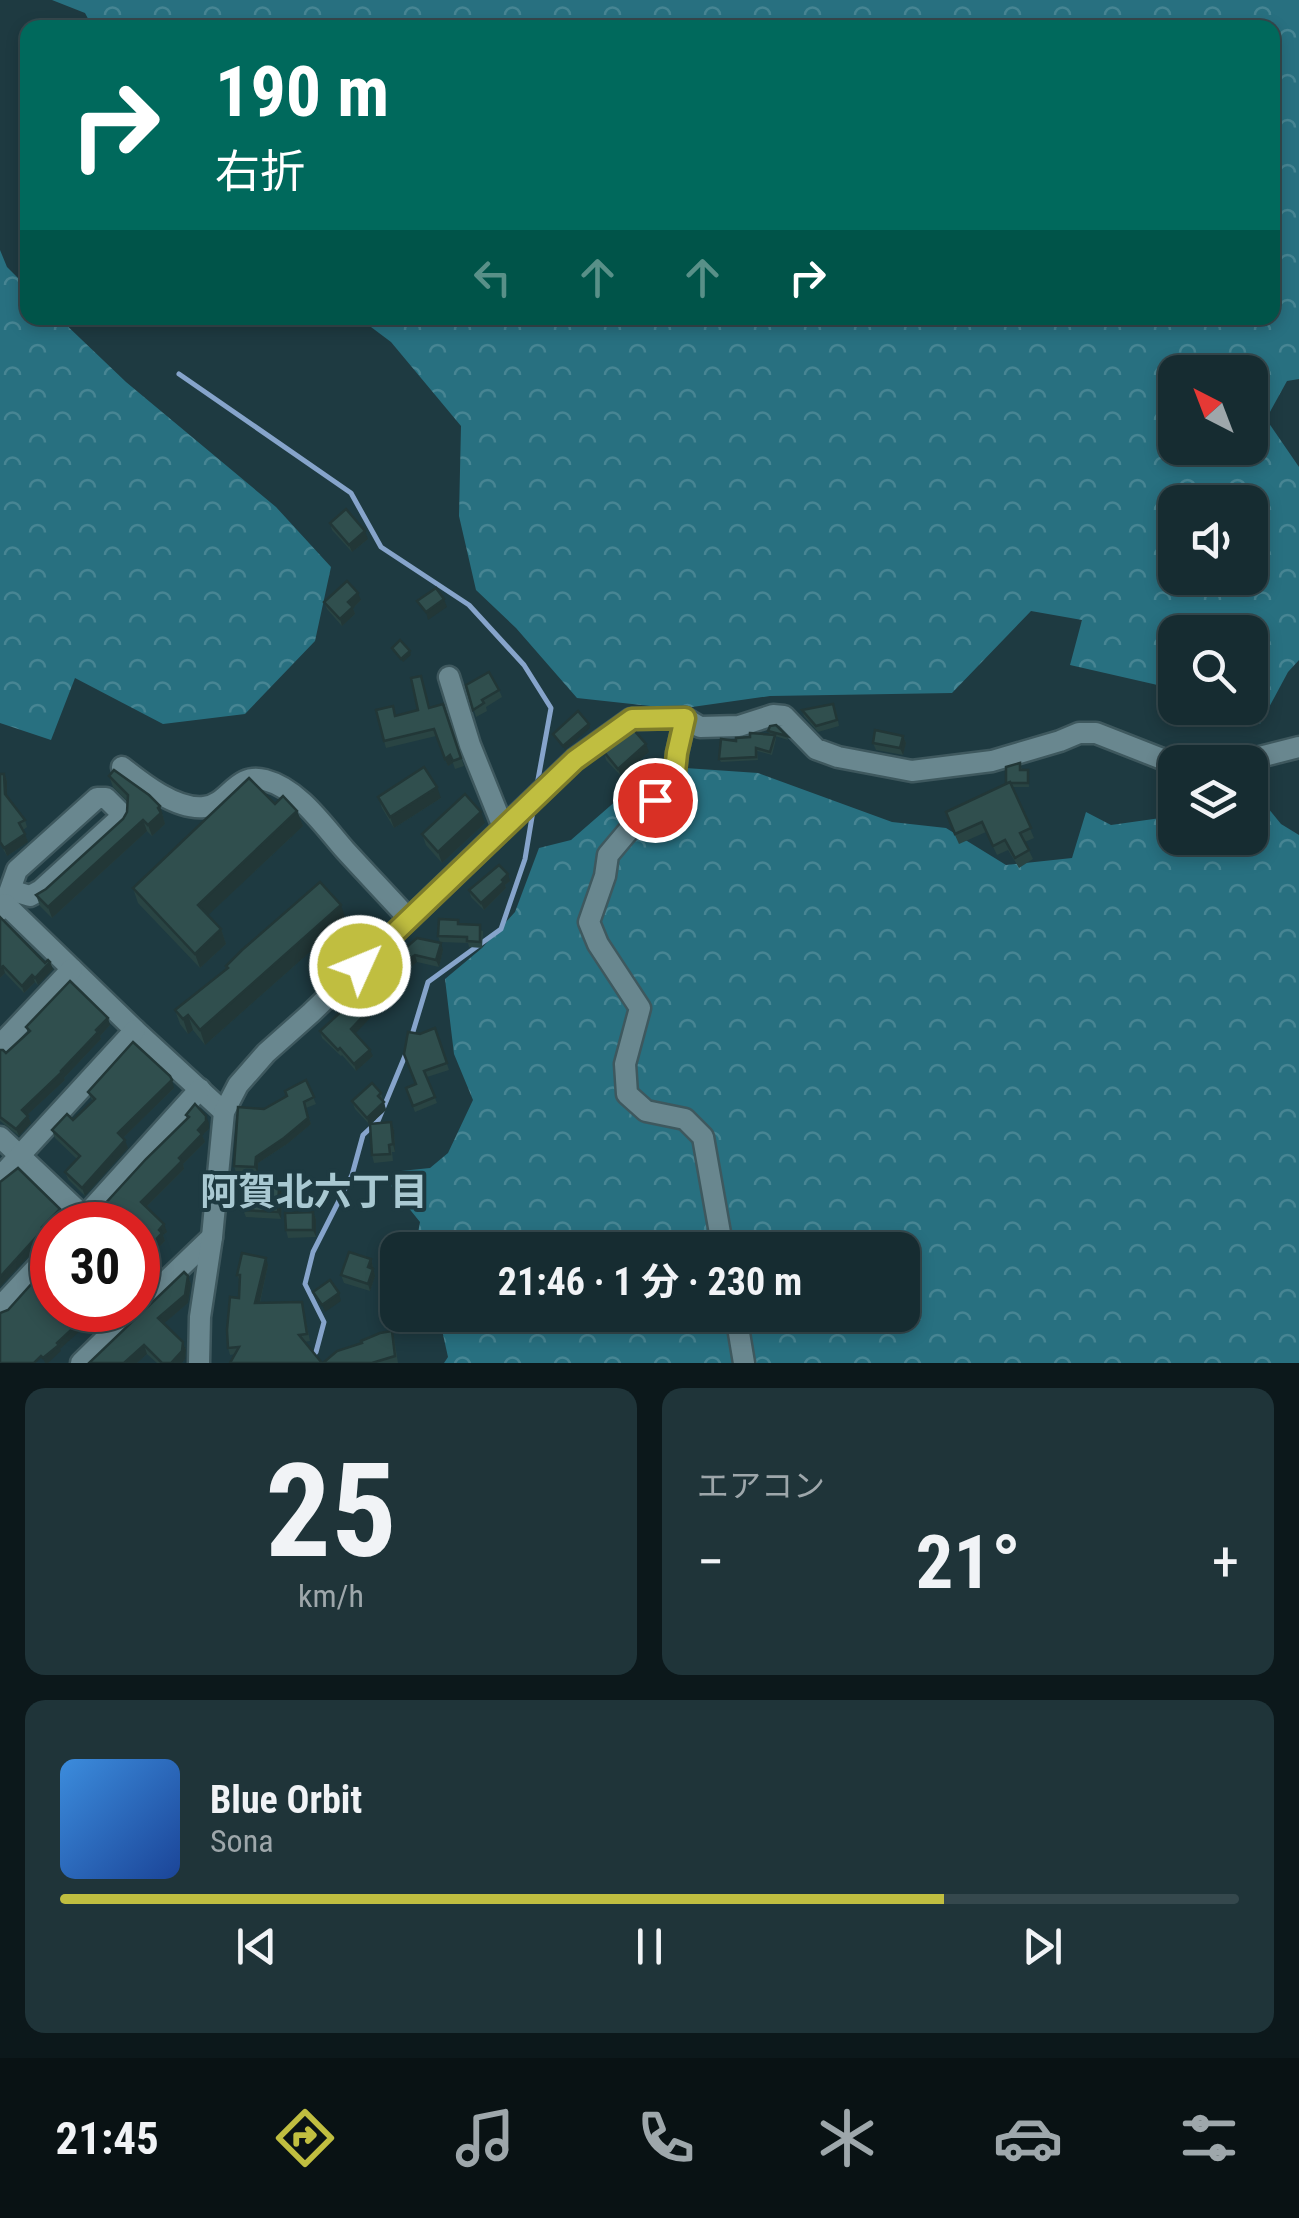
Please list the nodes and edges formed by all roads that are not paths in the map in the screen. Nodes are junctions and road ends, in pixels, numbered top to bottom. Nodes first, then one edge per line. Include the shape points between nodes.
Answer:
1 (449, 677) dead end
2 (685, 718) junction
3 (1299, 747) edge
4 (1268, 755) edge
5 (1158, 758) edge
6 (122, 767) dead end
7 (503, 826) junction
8 (5, 901) edge
9 (408, 918) junction
10 (72, 969) junction
11 (136, 1030) junction
12 (0, 1045) edge
13 (200, 1089) junction
14 (224, 1112) junction
15 (0, 1138) edge
16 (20, 1156) junction
17 (0, 1177) edge
18 (65, 1202) edge
19 (102, 1202) edge
20 (720, 1232) edge
21 (212, 1237) junction
22 (30, 1275) edge
23 (160, 1286) edge
24 (0, 1307) edge
25 (113, 1332) edge
26 (739, 1332) edge
27 (82, 1363) edge
28 (198, 1363) edge
29 (744, 1363) edge

1 - 7 street
2 - 5 street via 700,726 739,726 784,716 816,749 912,771 992,761 1080,733
2 - 7 street via 632,719
2 - 20 street via 674,781 608,855 589,922 640,1008 625,1064 627,1094 646,1111 685,1119 703,1137
3 - 4 street
6 - 9 street via 150,788 205,807 253,778 280,786
7 - 9 street
8 - 8 street via 17,870 97,798 119,810 118,820 41,890
8 - 10 street
9 - 14 street via 266,1053
10 - 11 street
10 - 12 street
11 - 13 street
11 - 16 street
13 - 14 street
13 - 19 street
14 - 21 street
15 - 16 street
16 - 17 street
16 - 18 street
21 - 23 street
21 - 28 street
22 - 24 street
25 - 27 street
26 - 29 street

